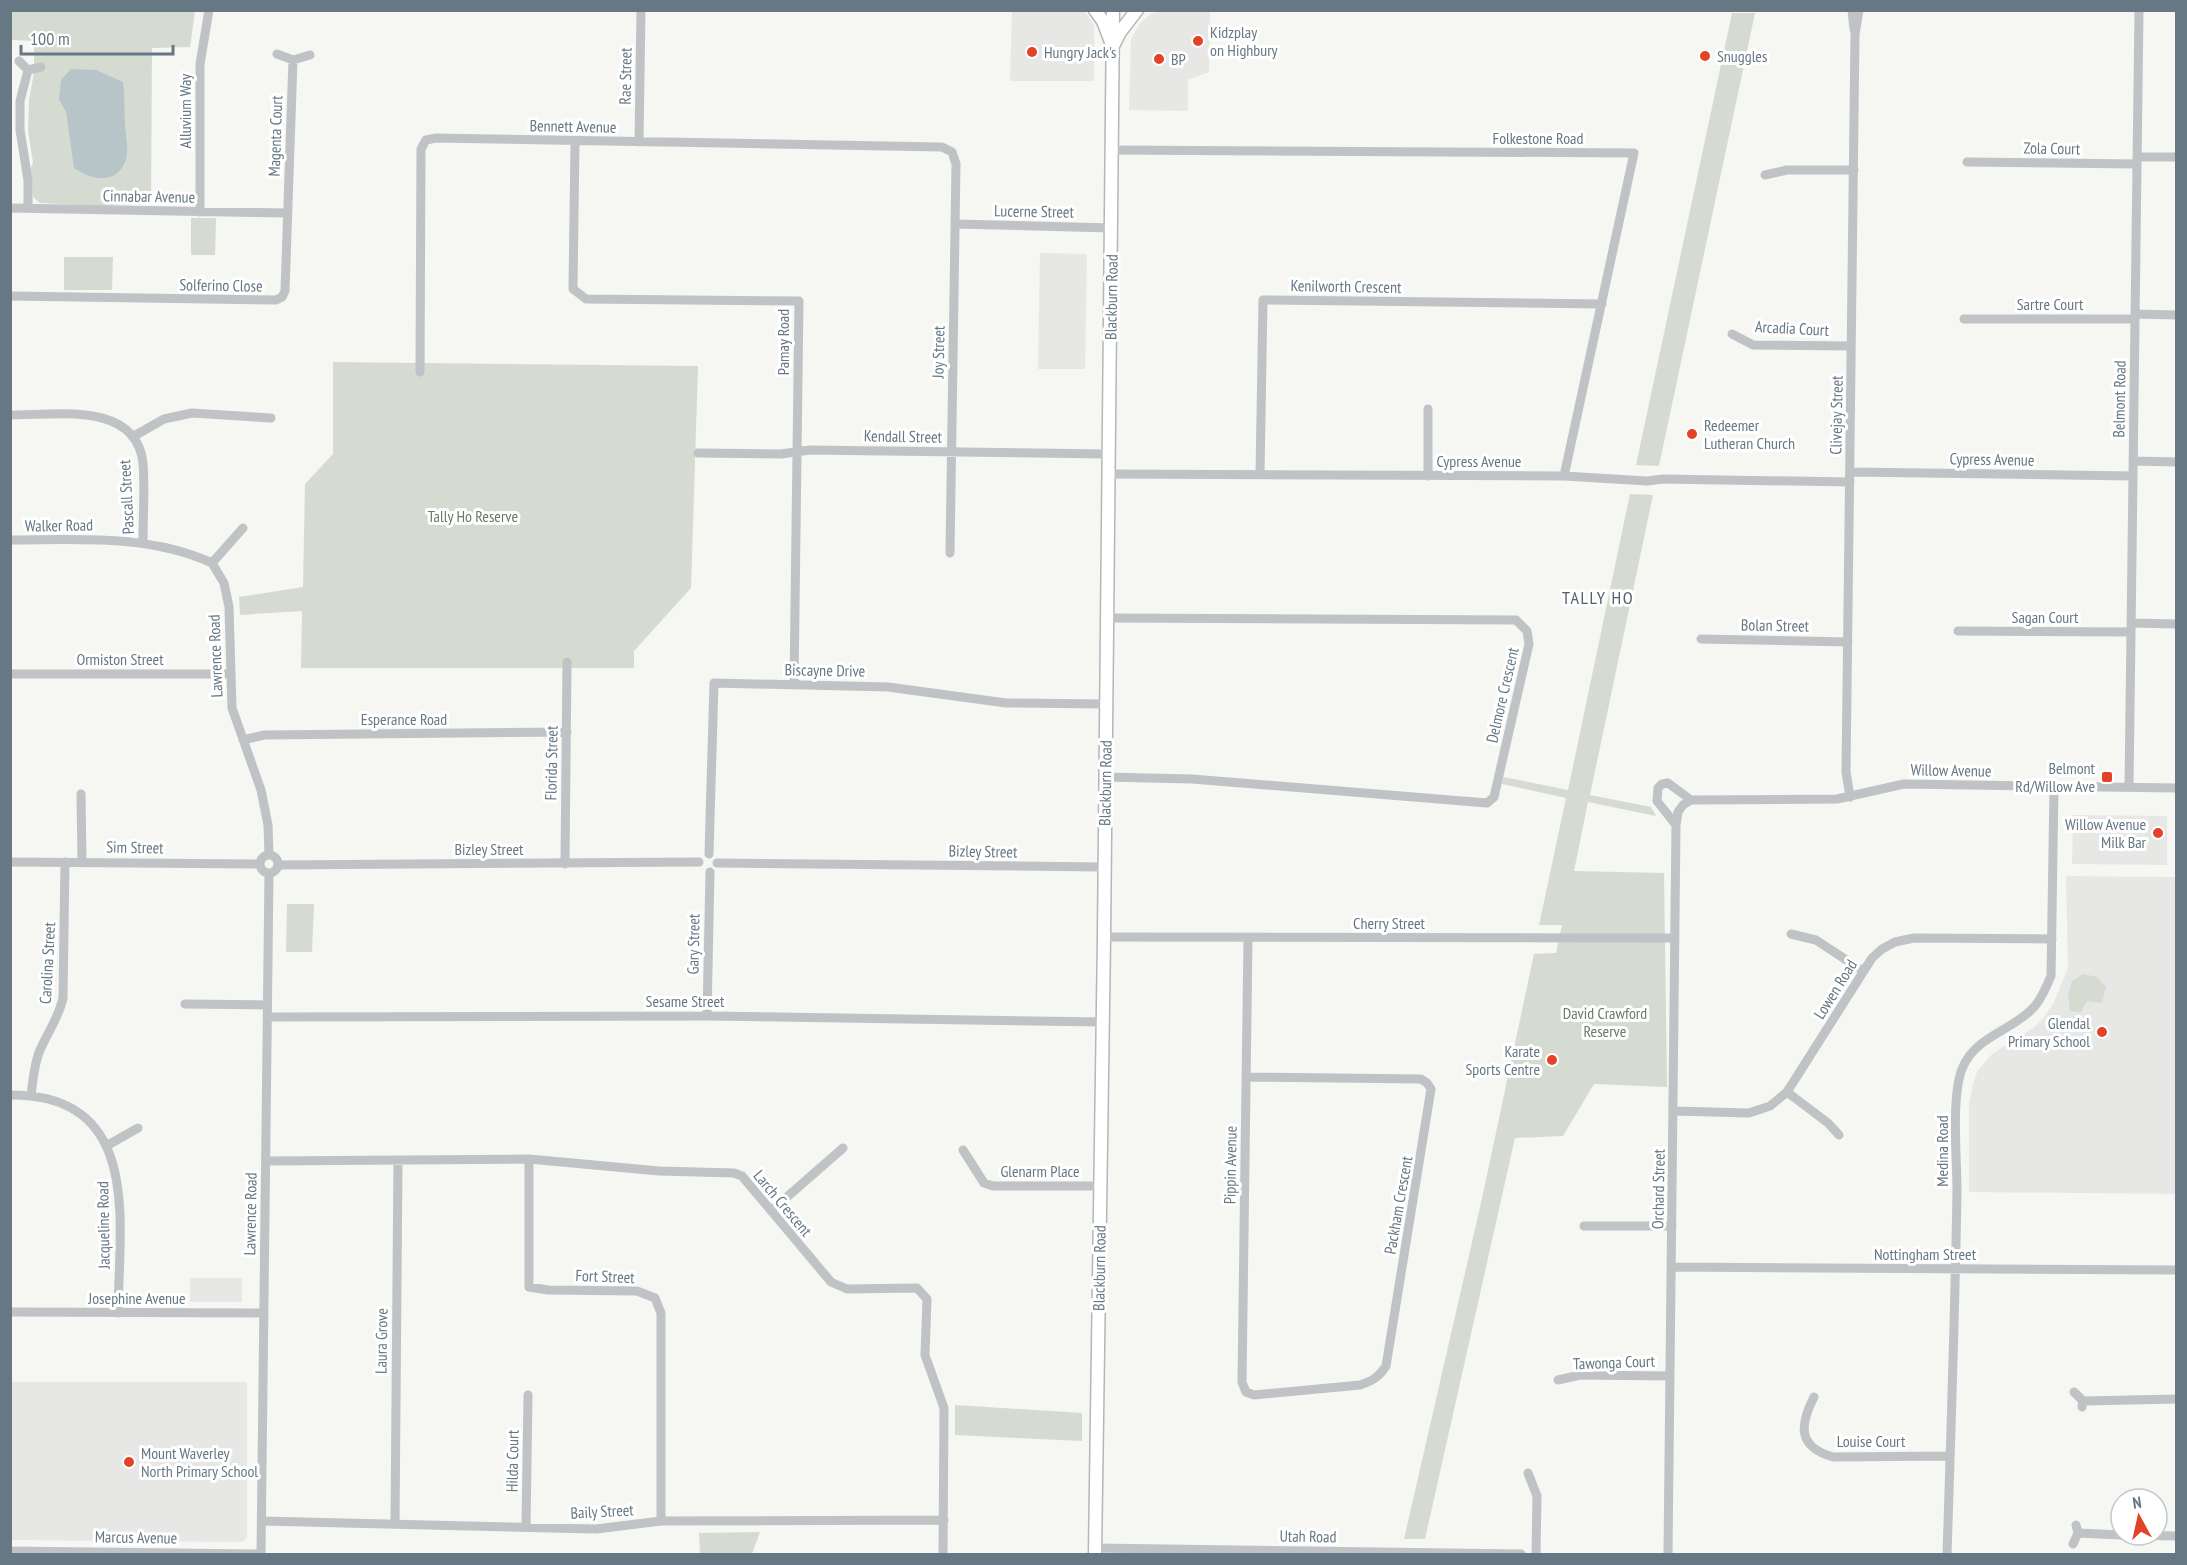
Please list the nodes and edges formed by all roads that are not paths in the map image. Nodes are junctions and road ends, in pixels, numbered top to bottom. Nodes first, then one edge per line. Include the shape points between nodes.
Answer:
1 (209, 10) edge
2 (640, 10) edge
3 (1095, 10) edge
4 (1113, 10) edge
5 (1137, 10) edge
6 (1852, 10) edge
7 (1859, 10) edge
8 (2139, 10) edge
9 (1855, 34) junction
10 (1114, 50) junction
11 (277, 54) dead end
12 (310, 56) dead end
13 (293, 60) junction
14 (19, 61) dead end
15 (41, 68) dead end
16 (28, 70) junction
17 (574, 142) junction
18 (639, 142) junction
19 (1113, 150) junction
20 (952, 152) joint
21 (2176, 157) edge
22 (2137, 160) junction
23 (1967, 162) dead end
24 (1854, 170) junction
25 (1765, 175) dead end
26 (10, 208) edge
27 (28, 208) junction
28 (200, 212) junction
29 (287, 213) junction
30 (955, 224) junction
31 (1112, 228) junction
32 (10, 296) edge
33 (1602, 304) junction
34 (2176, 315) edge
35 (2135, 317) junction
36 (1964, 319) dead end
37 (1732, 334) dead end
38 (1851, 346) junction
39 (420, 372) dead end
40 (1428, 409) dead end
41 (10, 416) edge
42 (271, 418) dead end
43 (134, 436) junction
44 (797, 452) junction
45 (951, 452) junction
46 (698, 453) dead end
47 (1108, 454) junction
48 (2133, 461) junction
49 (2176, 462) edge
50 (1109, 474) junction
51 (1260, 474) junction
52 (1428, 476) junction
53 (1564, 476) junction
54 (2133, 476) junction
55 (1850, 477) junction
56 (243, 528) dead end
57 (10, 540) edge
58 (143, 542) junction
59 (950, 553) dead end
60 (212, 563) junction
61 (1107, 618) junction
62 (2176, 624) edge
63 (2131, 628) junction
64 (1958, 632) dead end
65 (1701, 639) dead end
66 (1848, 642) junction
67 (567, 662) dead end
68 (10, 674) edge
69 (229, 674) junction
70 (794, 684) junction
71 (1106, 704) junction
72 (567, 732) junction
73 (243, 740) junction
74 (1105, 777) junction
75 (2054, 787) junction
76 (2129, 787) junction
77 (2176, 788) edge
78 (81, 794) dead end
79 (1850, 797) junction
80 (1691, 800) junction
81 (1676, 825) junction
82 (709, 854) junction
83 (269, 855) junction
84 (10, 862) edge
85 (65, 862) junction
86 (82, 862) junction
87 (699, 862) junction
88 (717, 863) junction
89 (260, 864) junction
90 (565, 864) junction
91 (279, 865) junction
92 (1104, 867) junction
93 (710, 872) junction
94 (269, 874) junction
95 (1791, 934) dead end
96 (1104, 937) junction
97 (1675, 938) junction
98 (1248, 939) junction
99 (2052, 939) junction
100 (1863, 971) junction
101 (185, 1004) dead end
102 (267, 1005) junction
103 (707, 1016) junction
104 (268, 1017) junction
105 (1102, 1022) junction
106 (1246, 1077) junction
107 (1787, 1092) junction
108 (10, 1095) edge
109 (31, 1096) junction
110 (1674, 1111) junction
111 (138, 1128) dead end
112 (1839, 1135) dead end
113 (108, 1145) junction
114 (843, 1148) dead end
115 (963, 1150) dead end
116 (529, 1159) junction
117 (398, 1160) junction
118 (266, 1161) junction
119 (1100, 1186) junction
120 (771, 1211) junction
121 (1584, 1226) dead end
122 (1672, 1226) junction
123 (1673, 1267) junction
124 (1954, 1269) junction
125 (2176, 1270) edge
126 (10, 1312) edge
127 (118, 1313) junction
128 (264, 1313) junction
129 (1670, 1376) junction
130 (1558, 1380) dead end
131 (1246, 1392) joint
132 (2074, 1392) dead end
133 (528, 1395) dead end
134 (1814, 1397) dead end
135 (2176, 1399) edge
136 (1950, 1456) junction
137 (1528, 1473) dead end
138 (944, 1520) junction
139 (262, 1521) junction
140 (661, 1521) junction
141 (395, 1524) junction
142 (526, 1527) junction
143 (2109, 1533) edge
144 (2073, 1544) dead end
145 (10, 1551) edge
146 (1095, 1551) edge
147 (261, 1554) edge
148 (943, 1554) edge
149 (1499, 1554) edge
150 (1521, 1554) edge
151 (1536, 1554) edge
152 (1668, 1554) edge
153 (1947, 1554) edge

1 - 28 street, Alluvium Way via 200,64
2 - 18 street, Rae Street
3 - 10 main road
4 - 10 main road, Blackburn Road
5 - 10 main road via 1120,32
6 - 9 street, Clivejay Street
7 - 9 street, Clivejay Street
8 - 22 street, Belmont Road
9 - 24 street, Clivejay Street
10 - 19 main road, Blackburn Road
11 - 13 street
12 - 13 street
13 - 29 street, Magenta Court
14 - 16 street
15 - 16 street
16 - 27 street via 20,101 20,130
17 - 18 street, Bennett Avenue
17 - 39 street, Bennett Avenue via 426,140 421,149
17 - 44 street, Pamay Road via 573,289 586,299 799,301
18 - 20 street, Bennett Avenue via 942,147
19 - 31 main road, Blackburn Road
19 - 33 street, Folkestone Road via 1634,153
20 - 30 street, Joy Street via 956,164
21 - 22 street, Zola Court
22 - 23 street, Zola Court
22 - 35 street, Belmont Road
24 - 25 street via 1787,170
24 - 38 street, Clivejay Street
26 - 27 street, Cinnabar Avenue
27 - 28 street, Cinnabar Avenue
28 - 29 street, Cinnabar Avenue
29 - 32 street, Solferino Close via 285,291 276,300
30 - 31 street, Lucerne Street
30 - 45 street, Joy Street
31 - 47 main road, Blackburn Road
33 - 51 street, Kenilworth Crescent via 1263,300
33 - 53 street, Folkestone Road
34 - 35 street, Sartre Court
35 - 36 street, Sartre Court
35 - 48 street, Belmont Road
37 - 38 street, Arcadia Court via 1753,345
38 - 55 street, Clivejay Street
40 - 52 street
41 - 43 street, Pascall Street via 92,415 118,423
42 - 43 street via 192,413 164,419
43 - 58 street, Pascall Street via 142,462
44 - 45 street, Kendall Street
44 - 46 street, Kendall Street
44 - 70 street, Pamay Road
45 - 47 street, Kendall Street
45 - 59 street, Joy Street
47 - 50 main road, Blackburn Road
48 - 49 street
48 - 54 street, Belmont Road
50 - 51 street, Cypress Avenue
50 - 61 main road, Blackburn Road
51 - 52 street, Cypress Avenue
52 - 53 street, Cypress Avenue
53 - 55 street, Cypress Avenue via 1647,481
54 - 55 street, Cypress Avenue
54 - 63 street, Belmont Road
55 - 66 street, Clivejay Street
56 - 60 street
57 - 58 street, Walker Road
58 - 60 street, Walker Road
60 - 69 street, Lawrence Road via 224,583 229,607
61 - 71 main road, Blackburn Road
61 - 74 street, Delmore Crescent via 1516,620 1527,631 1529,644 1494,796 1487,803 1192,779
62 - 63 street, Sagan Court
63 - 64 street, Sagan Court
63 - 76 street, Belmont Road
65 - 66 street, Bolan Street
66 - 79 street, Clivejay Street via 1846,772
67 - 72 street, Florida Street
68 - 69 street, Ormiston Street
69 - 73 street, Lawrence Road via 232,708
70 - 71 street, Biscayne Drive via 888,687 1006,703
70 - 82 street, Biscayne Drive via 714,682
71 - 74 main road, Blackburn Road
72 - 73 street, Esperance Road via 264,735
72 - 90 street, Florida Street
73 - 83 street, Lawrence Road via 261,790
74 - 92 main road, Blackburn Road
75 - 76 street, Willow Avenue
75 - 79 street, Willow Avenue via 1904,784
75 - 99 street, Medina Road
76 - 77 street, Willow Avenue
78 - 86 street
79 - 80 street, Willow Avenue
80 - 81 street, Orchard Street via 1678,812
80 - 81 street via 1668,783 1658,788 1657,801
81 - 97 street, Orchard Street
82 - 87 street
82 - 88 street
83 - 89 street
83 - 91 street
84 - 85 street, Sim Street
85 - 86 street, Sim Street
85 - 109 street, Carolina Street via 63,998 60,1013 39,1051
86 - 89 street, Sim Street
87 - 90 street, Bizley Street
87 - 93 street via 701,869
88 - 92 street, Bizley Street
88 - 93 street
89 - 94 street via 261,870
90 - 91 street, Bizley Street
91 - 94 street
92 - 96 main road, Blackburn Road
93 - 103 street, Gary Street
94 - 102 street, Lawrence Road
95 - 100 street via 1816,940
96 - 98 street, Cherry Street
96 - 105 main road, Blackburn Road
97 - 98 street, Cherry Street
97 - 110 street, Orchard Street
98 - 106 street, Pippin Avenue
99 - 100 street, Lowen Road via 1914,938 1882,948
99 - 124 street, Medina Road via 2051,976 2040,1000 2022,1018 1988,1038 1972,1053 1957,1087
100 - 107 street, Lowen Road
101 - 102 street
102 - 104 street, Lawrence Road
103 - 104 street, Sesame Street
103 - 105 street, Sesame Street
104 - 118 street, Lawrence Road
105 - 119 main road, Blackburn Road
106 - 131 street, Pippin Avenue via 1242,1382
106 - 131 street, Packham Crescent via 1421,1079 1431,1089 1386,1366 1372,1381 1360,1385 1254,1395
107 - 110 street, Lowen Road via 1770,1106 1749,1113
107 - 112 street
108 - 109 street, Jacqueline Road
109 - 113 street, Jacqueline Road via 55,1101 80,1115
110 - 122 street, Orchard Street
111 - 113 street
113 - 127 street, Jacqueline Road via 120,1191
114 - 120 street
115 - 119 street, Glenarm Place via 984,1183 993,1186
116 - 117 street, Larch Crescent
116 - 120 street, Larch Crescent via 659,1171 734,1173 742,1176
116 - 140 street, Fort Street via 529,1287 637,1291 655,1298 661,1313
117 - 118 street, Larch Crescent
117 - 141 street, Laura Grove
118 - 128 street, Lawrence Road
119 - 146 main road, Blackburn Road
120 - 138 street, Larch Crescent via 831,1282 847,1289 917,1288 927,1299 925,1354 944,1408
121 - 122 street
122 - 123 street, Orchard Street
123 - 124 street, Nottingham Street
123 - 129 street, Orchard Street
124 - 125 street, Nottingham Street
124 - 136 street, Medina Road
126 - 127 street, Josephine Avenue
127 - 128 street, Josephine Avenue
128 - 139 street, Lawrence Road
129 - 130 street, Tawonga Court via 1580,1375
129 - 152 street, Orchard Street
132 - 135 street via 2083,1404
133 - 142 street, Hilda Court
134 - 136 street, Louise Court via 1804,1426 1806,1439 1821,1453 1833,1457
136 - 153 street, Medina Road
137 - 151 street via 1538,1496
138 - 140 street, Baily Street
138 - 148 street, Larch Crescent
139 - 141 street, Baily Street
139 - 147 street, Lawrence Road
140 - 142 street, Baily Street via 596,1529
141 - 142 street, Baily Street
143 - 144 street via 2077,1529
145 - 147 street, Marcus Avenue
146 - 149 street, Utah Road
149 - 150 street, Utah Road

